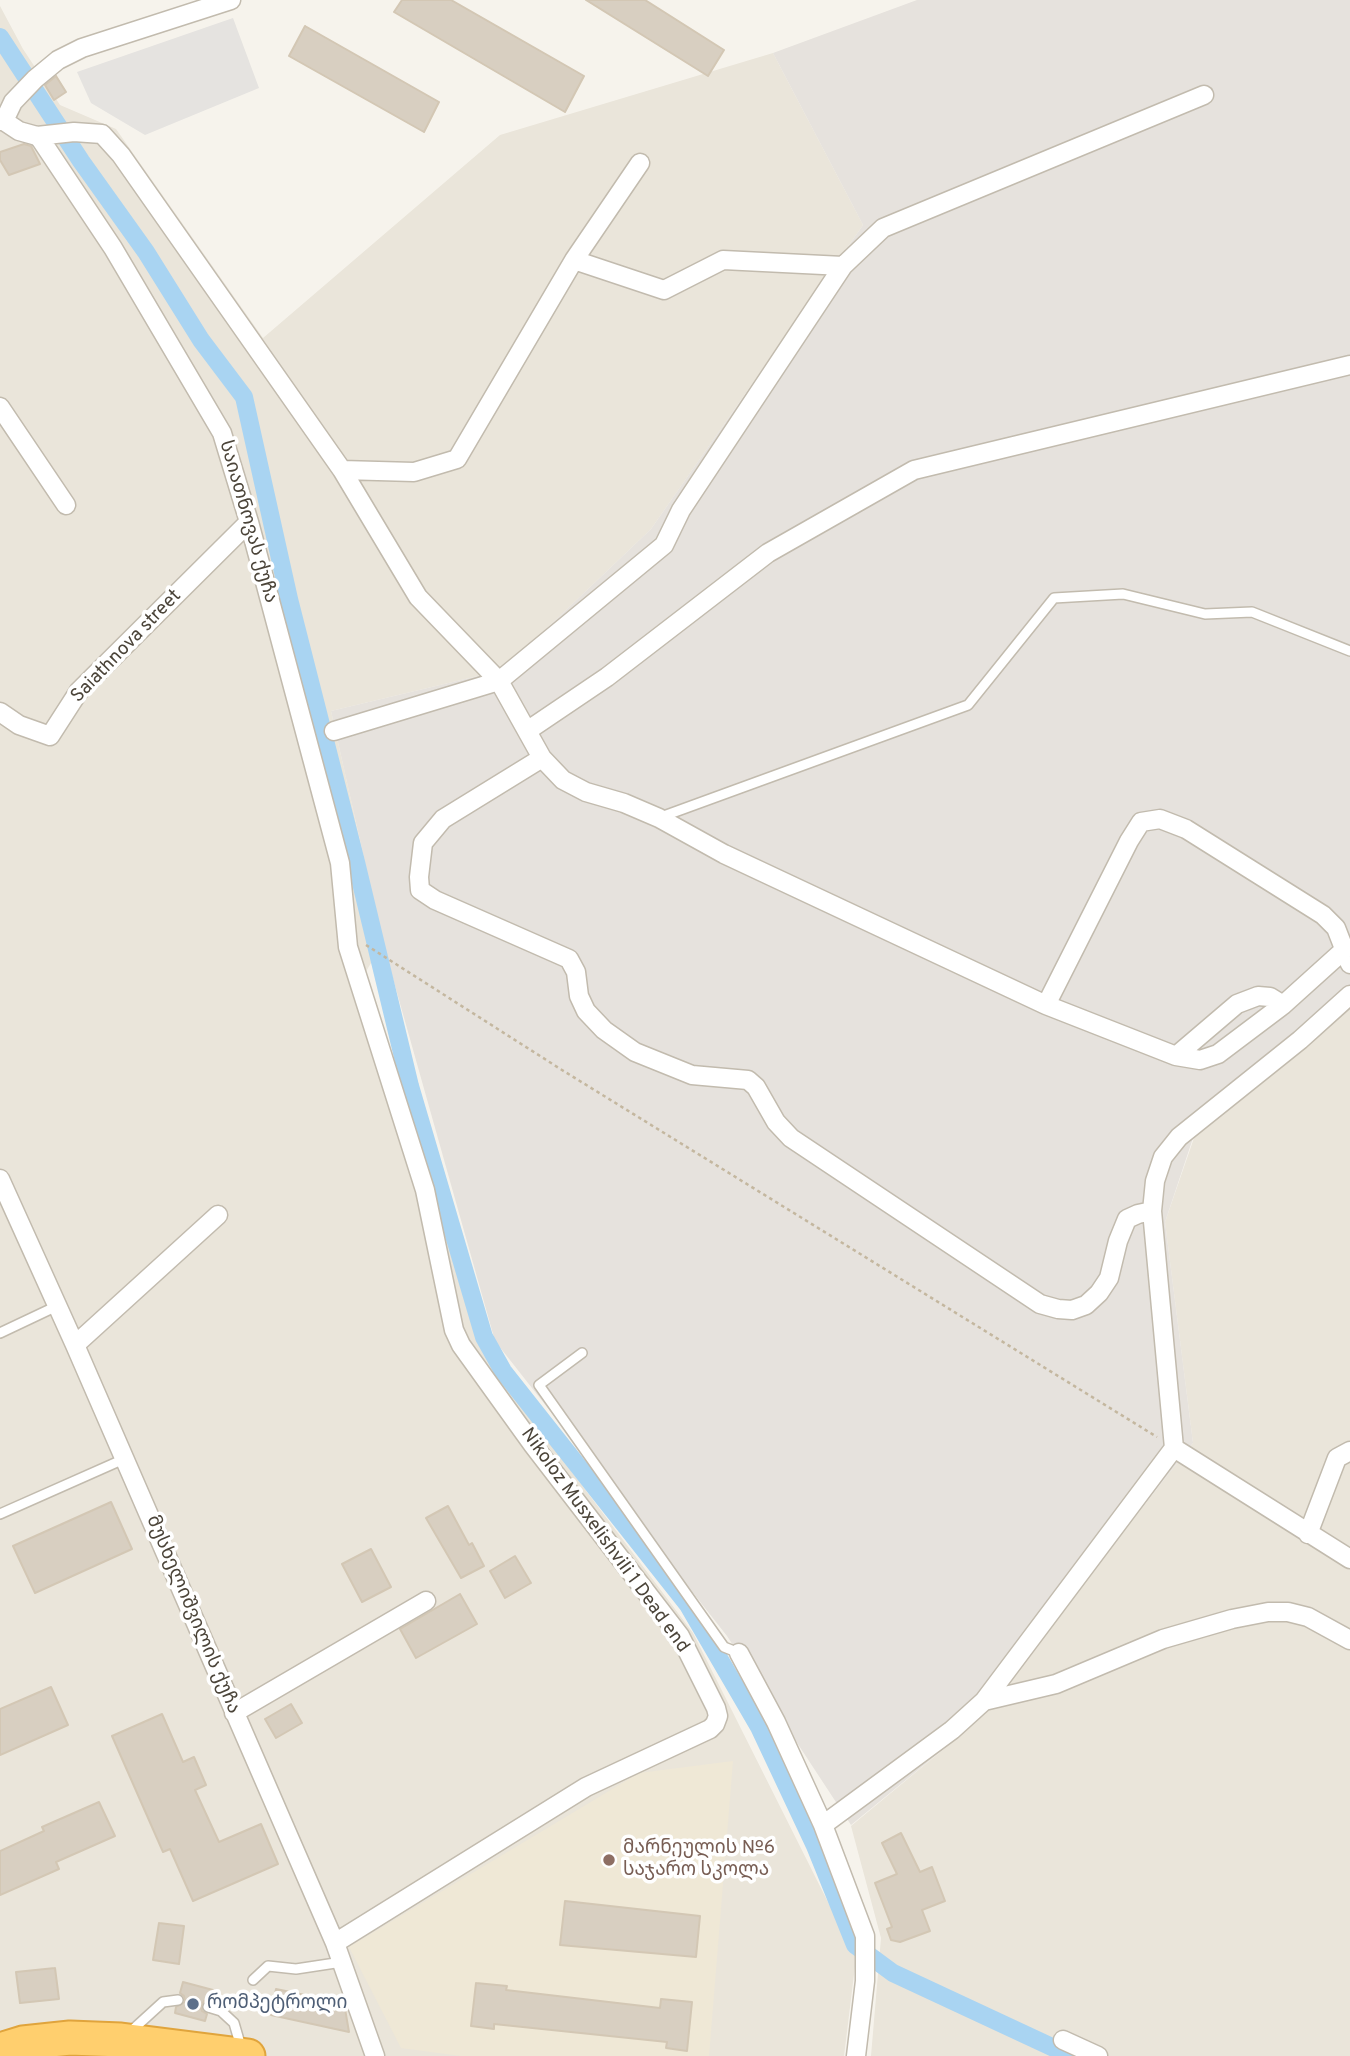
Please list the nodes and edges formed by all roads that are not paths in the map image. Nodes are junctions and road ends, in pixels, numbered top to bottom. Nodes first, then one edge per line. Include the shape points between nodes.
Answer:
1 (231, 0) edge
2 (1204, 95) dead end
3 (2, 121) edge
4 (40, 135) junction
5 (640, 163) dead end
6 (574, 260) junction
7 (843, 266) junction
8 (1350, 365) edge
9 (0, 407) edge
10 (342, 470) junction
11 (66, 505) dead end
12 (249, 522) junction
13 (1350, 651) edge
14 (499, 681) junction
15 (0, 712) edge
16 (334, 731) dead end
17 (527, 731) junction
18 (542, 758) junction
19 (659, 818) junction
20 (353, 943) joint
21 (1347, 957) edge
22 (1350, 995) edge
23 (1046, 1005) junction
24 (1283, 1005) junction
25 (1176, 1056) junction
26 (0, 1179) edge
27 (1152, 1211) junction
28 (218, 1215) dead end
29 (57, 1306) junction
30 (0, 1333) edge
31 (75, 1345) junction
32 (582, 1353) dead end
33 (1174, 1447) junction
34 (1350, 1451) edge
35 (124, 1459) junction
36 (0, 1514) edge
37 (1308, 1534) junction
38 (1350, 1559) edge
39 (426, 1601) dead end
40 (1350, 1640) edge
41 (739, 1653) joint
42 (984, 1701) junction
43 (234, 1713) junction
44 (823, 1825) junction
45 (335, 1943) junction
46 (342, 1962) junction
47 (253, 1980) dead end
48 (178, 2000) dead end
49 (208, 2007) dead end
50 (121, 2040) junction
51 (1063, 2040) dead end
52 (0, 2050) edge
53 (246, 2056) edge
54 (375, 2056) edge
55 (856, 2056) edge
56 (1098, 2056) edge

1 - 3 street via 58,60 13,102
2 - 7 street via 883,228
3 - 4 street via 19,131
4 - 10 street via 102,134 121,155
4 - 12 street, საიათნოვას ქუჩა via 222,433
5 - 6 street
6 - 7 street via 664,290 723,260
6 - 10 street via 457,459 414,472
7 - 14 street via 681,510 664,545
8 - 17 street via 914,470 768,553 607,677
9 - 11 street
10 - 14 street via 418,597
12 - 15 street, Saiathnova street via 79,691 50,736
12 - 20 street, საიათნოვას ქუჩა via 340,863
13 - 19 lane via 1252,612 1206,614 1124,594 1054,598 968,705
14 - 16 street
14 - 17 street
17 - 18 street
18 - 19 street via 563,780 586,792
18 - 27 street via 443,819 423,843 420,890 569,959 586,1011 604,1030 635,1052 692,1075 748,1080 791,1138 1040,1304 1072,1310 1086,1305 1109,1278 1127,1219
19 - 23 street via 724,854
20 - 45 street, Nikoloz Musxelishvili 1 Dead end via 425,1190 450,1314 461,1345 680,1636 718,1716 710,1730 586,1787
21 - 23 street via 1336,928 1323,915 1186,829 1160,819 1141,822
21 - 24 street
22 - 27 street via 1179,1137 1163,1157
23 - 25 street
24 - 25 street via 1218,1054 1200,1060
24 - 25 street via 1258,996 1237,1004
26 - 29 street, მუსხელიშვილის ქუჩა
27 - 33 street
28 - 31 street
29 - 30 lane
29 - 31 street, მუსხელიშვილის ქუჩა
31 - 35 street, მუსხელიშვილის ქუჩა
32 - 41 lane via 539,1385 724,1647
33 - 37 street
33 - 42 street
34 - 37 street via 1337,1458
35 - 36 lane
35 - 43 street, მუსხელიშვილის ქუჩა
37 - 38 street
39 - 43 street
40 - 42 street via 1308,1617 1268,1612 1163,1639 1056,1684
41 - 44 street
42 - 44 street
43 - 45 street, მუსხელიშვილის ქუჩა
44 - 55 street via 865,1936
45 - 46 street, მუსხელიშვილის ქუჩა
46 - 47 lane via 296,1969 268,1966
46 - 54 street, მუსხელიშვილის ქუჩა
48 - 50 lane via 163,2002
49 - 53 lane via 234,2023
50 - 52 highway via 70,2038
50 - 53 highway
51 - 56 street

